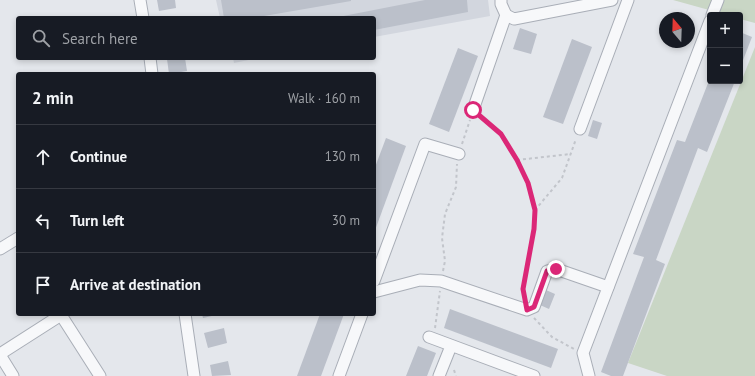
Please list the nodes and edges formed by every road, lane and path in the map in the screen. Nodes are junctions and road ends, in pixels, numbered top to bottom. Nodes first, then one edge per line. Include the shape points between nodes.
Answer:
1 (140, 0) edge
2 (501, 0) edge
3 (612, 0) edge
4 (628, 0) edge
5 (718, 0) edge
6 (713, 12) edge
7 (506, 15) junction
8 (143, 16) edge
9 (707, 29) edge
10 (150, 60) edge
11 (152, 72) edge
12 (473, 110) junction
13 (580, 129) joint
14 (458, 154) junction
15 (571, 154) junction
16 (517, 160) junction
17 (535, 210) junction
18 (16, 239) edge
19 (0, 249) edge
20 (376, 276) edge
21 (441, 281) junction
22 (608, 288) junction
23 (376, 291) edge
24 (527, 310) junction
25 (59, 316) edge
26 (62, 316) edge
27 (185, 316) edge
28 (361, 316) edge
29 (431, 338) joint
30 (449, 350) junction
31 (583, 353) junction
32 (0, 355) edge
33 (13, 376) edge
34 (100, 376) edge
35 (194, 376) edge
36 (339, 376) edge
37 (439, 376) edge
38 (456, 376) edge
39 (534, 376) edge
40 (589, 376) edge

1 - 8 street
2 - 7 street
3 - 7 street via 514,19
4 - 13 street
5 - 6 street
7 - 12 street
9 - 22 street
10 - 11 street
12 - 14 path
12 - 16 path via 501,134
13 - 15 path
14 - 20 street via 425,144
14 - 21 path via 456,186 445,214 442,238 445,261
15 - 16 path
15 - 17 path via 562,178
16 - 17 path via 528,183
17 - 24 path via 523,289
18 - 19 street
21 - 23 street via 420,280
21 - 24 street
21 - 29 path
22 - 24 street via 556,269 547,271 534,307
22 - 31 street
24 - 31 path via 552,337
25 - 32 street
26 - 34 street
27 - 35 street
28 - 36 street
29 - 30 street
30 - 37 street
30 - 38 path
30 - 39 street
31 - 40 street
32 - 33 street

